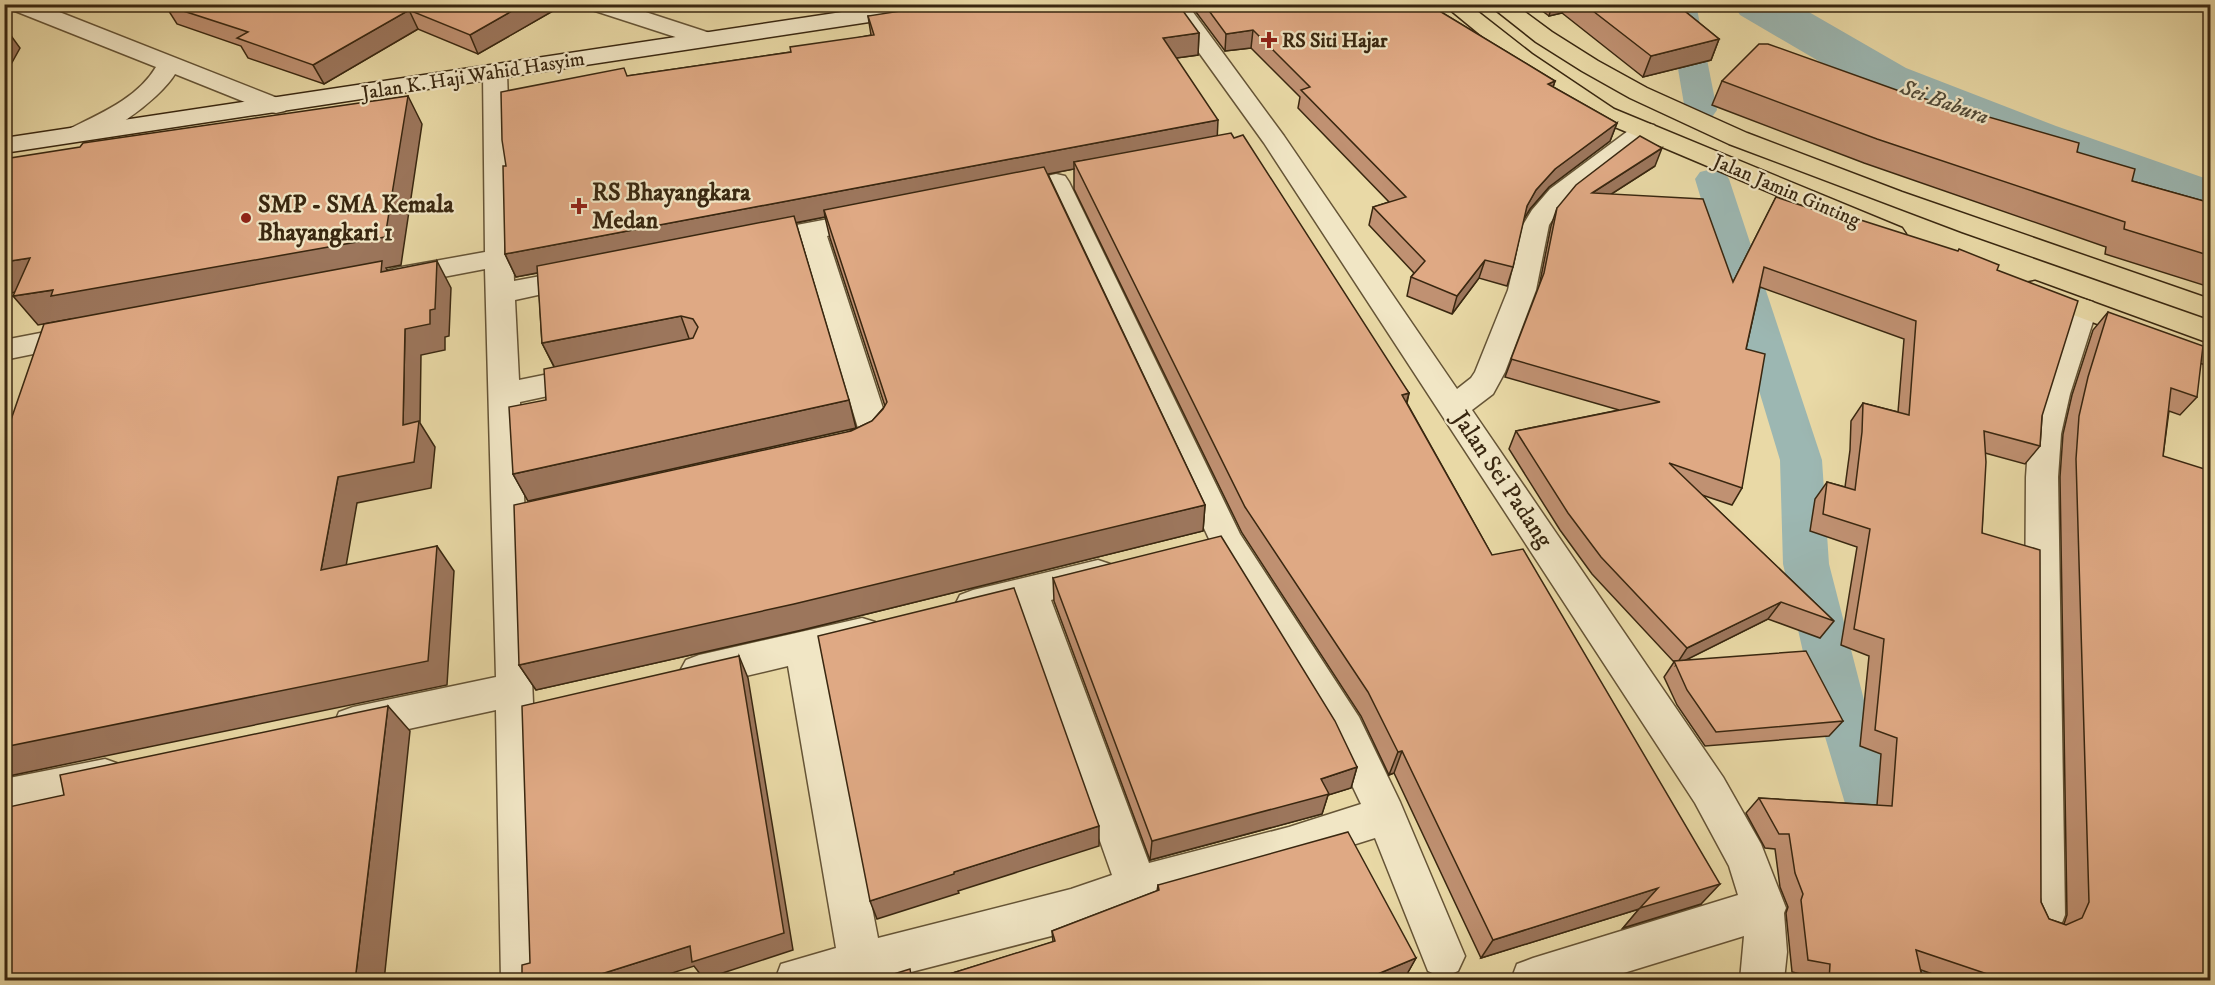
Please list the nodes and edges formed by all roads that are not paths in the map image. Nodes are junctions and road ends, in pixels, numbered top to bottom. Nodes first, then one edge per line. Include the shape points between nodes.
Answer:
1 (18, 4) edge
2 (597, 4) edge
3 (942, 4) edge
4 (1175, 4) edge
5 (1454, 4) edge
6 (1499, 4) edge
7 (705, 39) junction
8 (170, 64) junction
9 (495, 73) junction
10 (276, 106) junction
11 (1645, 130) junction
12 (76, 135) junction
13 (4, 146) edge
14 (1056, 182) dead end
15 (894, 214) edge
16 (812, 231) junction
17 (1918, 244) edge
18 (731, 247) edge
19 (499, 258) junction
20 (2094, 271) junction
21 (604, 272) edge
22 (369, 282) edge
23 (2017, 283) edge
24 (500, 293) junction
25 (2083, 309) junction
26 (2211, 309) edge
27 (110, 330) edge
28 (4, 350) edge
29 (2211, 356) edge
30 (610, 373) edge
31 (504, 394) junction
32 (1455, 406) junction
33 (822, 452) edge
34 (1227, 541) junction
35 (1192, 550) edge
36 (1134, 564) edge
37 (1030, 591) junction
38 (939, 614) edge
39 (894, 625) edge
40 (803, 647) junction
41 (665, 679) edge
42 (515, 702) junction
43 (550, 706) edge
44 (317, 732) edge
45 (143, 769) edge
46 (4, 798) edge
47 (1386, 814) junction
48 (1137, 886) junction
49 (1765, 909) junction
50 (2044, 915) edge
51 (1443, 957) dead end
52 (861, 964) junction
53 (523, 981) edge
54 (797, 981) edge
55 (1533, 981) edge
56 (1762, 981) edge

1 - 8 street
2 - 7 street
3 - 7 street, Jalan K. Haji Wahid Hasyim
4 - 32 street, Jalan Sei Padang via 1260,144
5 - 11 main road, Jalan Jamin Ginting via 1524,59 1605,114
6 - 20 main road, Jalan Jamin Ginting via 1531,30 1601,75 1672,111 1833,176
7 - 9 street, Jalan K. Haji Wahid Hasyim
8 - 10 street
8 - 12 street via 146,95
9 - 10 street, Jalan K. Haji Wahid Hasyim
9 - 19 street
10 - 12 street, Jalan K. Haji Wahid Hasyim
11 - 17 main road, Jalan Jamin Ginting
11 - 32 street via 1545,210 1536,225 1522,290 1490,372 1482,386
12 - 13 street, Jalan K. Haji Wahid Hasyim
14 - 34 street
15 - 16 street
16 - 18 street
16 - 33 street via 874,430 857,444
19 - 22 street
19 - 24 street
20 - 25 main road
20 - 26 main road, Jalan Jamin Ginting
21 - 24 street
23 - 25 main road
24 - 31 street
25 - 29 main road
25 - 50 street via 2045,434
27 - 28 street
30 - 31 street
31 - 42 street via 521,518
32 - 49 street, Jalan Sei Padang via 1709,790 1742,848
34 - 35 street
34 - 47 street via 1345,729
36 - 37 street
37 - 38 street
37 - 48 street
39 - 40 street
40 - 41 street
40 - 52 street
42 - 43 street
42 - 44 street
42 - 53 street
45 - 46 street
47 - 48 street via 1289,846
47 - 51 street
48 - 52 street via 1071,910
49 - 55 street
49 - 56 street, Jalan Sei Padang via 1767,954
52 - 54 street

